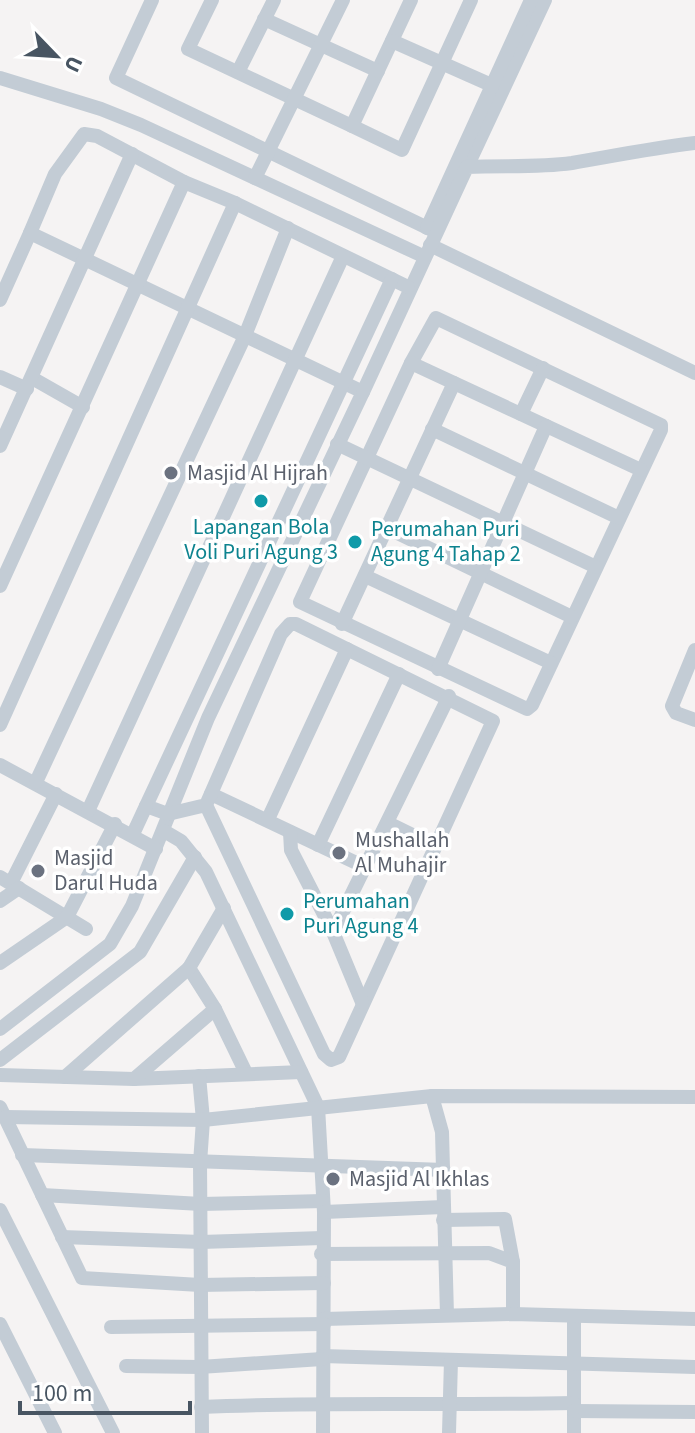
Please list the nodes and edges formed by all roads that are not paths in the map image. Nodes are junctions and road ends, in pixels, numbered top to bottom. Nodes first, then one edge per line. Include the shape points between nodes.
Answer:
1 (152, 0) edge
2 (212, 0) edge
3 (274, 0) edge
4 (343, 0) edge
5 (411, 0) edge
6 (471, 0) edge
7 (531, 0) edge
8 (545, 0) edge
9 (264, 19) junction
10 (392, 41) junction
11 (321, 44) junction
12 (443, 63) junction
13 (378, 71) junction
14 (238, 72) junction
15 (0, 78) edge
16 (497, 87) junction
17 (293, 99) junction
18 (352, 126) junction
19 (695, 143) edge
20 (268, 152) junction
21 (132, 154) junction
22 (467, 167) junction
23 (255, 178) junction
24 (184, 182) junction
25 (235, 203) junction
26 (288, 228) junction
27 (30, 233) junction
28 (429, 240) junction
29 (343, 256) junction
30 (84, 259) junction
31 (392, 279) junction
32 (138, 286) junction
33 (408, 287) junction
34 (0, 300) edge
35 (188, 311) junction
36 (244, 338) junction
37 (296, 362) junction
38 (411, 363) junction
39 (543, 368) junction
40 (695, 373) edge
41 (0, 377) edge
42 (344, 383) junction
43 (454, 383) junction
44 (29, 384) junction
45 (363, 392) junction
46 (83, 407) junction
47 (521, 414) junction
48 (546, 426) junction
49 (432, 429) junction
50 (341, 445) junction
51 (0, 446) edge
52 (364, 456) junction
53 (641, 470) junction
54 (523, 473) junction
55 (410, 477) junction
56 (619, 518) junction
57 (503, 522) junction
58 (387, 528) junction
59 (596, 567) junction
60 (482, 572) junction
61 (365, 576) junction
62 (0, 586) edge
63 (572, 617) junction
64 (459, 621) junction
65 (342, 624) junction
66 (347, 649) junction
67 (695, 650) edge
68 (551, 663) junction
69 (438, 669) junction
70 (399, 674) junction
71 (449, 696) junction
72 (695, 720) edge
73 (0, 725) edge
74 (4, 766) edge
75 (36, 782) junction
76 (0, 784) edge
77 (56, 794) junction
78 (146, 806) junction
79 (191, 808) junction
80 (88, 811) junction
81 (268, 819) junction
82 (388, 823) junction
83 (115, 824) junction
84 (164, 831) junction
85 (290, 832) junction
86 (133, 834) junction
87 (318, 845) junction
88 (435, 846) junction
89 (156, 849) junction
90 (195, 857) junction
91 (365, 867) junction
92 (10, 882) edge
93 (0, 901) edge
94 (224, 908) junction
95 (67, 917) junction
96 (333, 932) junction
97 (110, 944) junction
98 (0, 963) edge
99 (280, 965) junction
100 (189, 968) junction
101 (257, 976) junction
102 (362, 1002) junction
103 (215, 1009) junction
104 (0, 1029) edge
105 (0, 1060) edge
106 (301, 1072) junction
107 (246, 1073) junction
108 (0, 1075) edge
109 (199, 1076) junction
110 (65, 1077) junction
111 (134, 1079) junction
112 (432, 1096) junction
113 (695, 1097) edge
114 (318, 1107) junction
115 (3, 1112) edge
116 (203, 1120) junction
117 (22, 1155) junction
118 (200, 1163) junction
119 (323, 1167) junction
120 (444, 1170) junction
121 (42, 1195) junction
122 (201, 1204) junction
123 (323, 1207) junction
124 (0, 1210) edge
125 (443, 1214) junction
126 (62, 1237) junction
127 (322, 1238) junction
128 (201, 1242) junction
129 (444, 1253) junction
130 (321, 1254) junction
131 (513, 1262) junction
132 (324, 1283) junction
133 (200, 1285) junction
134 (513, 1314) junction
135 (447, 1315) junction
136 (574, 1317) junction
137 (695, 1319) edge
138 (324, 1321) junction
139 (0, 1324) edge
140 (111, 1327) dead end
141 (200, 1327) junction
142 (322, 1357) junction
143 (451, 1360) junction
144 (576, 1364) junction
145 (126, 1366) dead end
146 (200, 1367) junction
147 (695, 1367) edge
148 (322, 1401) junction
149 (451, 1406) junction
150 (201, 1407) junction
151 (574, 1407) junction
152 (695, 1412) edge
153 (55, 1433) edge
154 (113, 1433) edge
155 (202, 1433) edge
156 (323, 1433) edge
157 (449, 1433) edge
158 (574, 1433) edge

1 - 20 street via 116,78
2 - 14 street via 188,49
3 - 9 street
4 - 11 street
5 - 10 street
6 - 12 street
7 - 16 street
8 - 16 street
9 - 11 street
9 - 14 street
10 - 12 street
10 - 13 street
11 - 13 street
11 - 17 street
12 - 16 street
12 - 18 street via 402,150
13 - 18 street
14 - 17 street
15 - 23 street via 101,109
16 - 22 street
16 - 28 street
17 - 18 street
17 - 20 street
19 - 22 street via 572,163
20 - 23 street
20 - 28 street
21 - 24 street
21 - 27 street via 84,134 55,174
21 - 30 street
22 - 28 street
23 - 28 street
24 - 25 street
24 - 32 street
25 - 26 street
25 - 35 street
26 - 29 street
26 - 36 street
27 - 30 street
27 - 34 street
28 - 33 street
28 - 40 street
29 - 31 street
29 - 37 street
30 - 32 street
30 - 44 street
31 - 33 street
31 - 42 street
32 - 35 street
32 - 46 street
33 - 45 street
35 - 36 street
35 - 73 street
36 - 37 street
36 - 75 street
37 - 42 street
37 - 80 street
38 - 39 street via 436,318
38 - 43 street
38 - 52 street
39 - 47 street
39 - 53 street via 661,425
41 - 44 street
42 - 45 street
42 - 78 street
43 - 47 street
43 - 49 street
44 - 46 street
44 - 51 street
45 - 50 street
46 - 62 street
47 - 48 street
48 - 53 street
48 - 54 street
49 - 54 street
49 - 55 street
50 - 52 street
50 - 79 street via 208,718
52 - 55 street
52 - 65 street via 301,599 303,605
53 - 56 street
54 - 56 street
54 - 57 street
55 - 57 street
55 - 58 street
56 - 59 street
57 - 59 street
57 - 60 street
58 - 60 street
58 - 61 street
59 - 63 street
60 - 63 street
60 - 64 street
61 - 64 street
61 - 65 street
63 - 68 street
64 - 68 street
64 - 69 street
65 - 69 street
66 - 70 street
66 - 79 street via 290,624
66 - 81 street
67 - 72 street via 672,706
68 - 69 street via 527,709
70 - 71 street
70 - 87 street
71 - 82 street
71 - 88 street via 489,718 493,726
74 - 75 street
74 - 76 street
75 - 77 street
77 - 80 street
77 - 92 street
78 - 79 street
78 - 86 street
79 - 81 street
79 - 84 street
79 - 99 street
80 - 83 street
81 - 85 street
82 - 88 street
82 - 91 street
83 - 86 street
83 - 95 street
84 - 89 street
84 - 90 street
85 - 87 street
85 - 96 street via 291,850
86 - 89 street
87 - 91 street
88 - 102 street
89 - 97 street
90 - 94 street
90 - 105 street via 140,952
91 - 96 street
92 - 93 street
92 - 95 street
94 - 100 street
94 - 101 street
95 - 97 street
95 - 98 street
96 - 102 street
97 - 104 street
99 - 101 street
99 - 102 street via 331,1060 339,1057
100 - 103 street
100 - 110 street
101 - 106 street
103 - 107 street
103 - 111 street
106 - 107 street
106 - 114 street
107 - 109 street
108 - 110 street
109 - 111 street
109 - 116 street
110 - 111 street
112 - 113 street
112 - 114 street
112 - 120 street via 442,1132
114 - 116 street
114 - 119 street
115 - 116 street
115 - 117 street
116 - 118 street
117 - 118 street
117 - 121 street
118 - 119 street
118 - 122 street
119 - 120 street
119 - 123 street
120 - 125 street
121 - 122 street
121 - 126 street
122 - 123 street
122 - 128 street
123 - 125 street
123 - 127 street
124 - 154 street
125 - 129 street
125 - 131 street via 505,1219
126 - 128 street
126 - 133 street via 82,1278
127 - 128 street
127 - 130 street
128 - 133 street
129 - 130 street
129 - 131 street via 489,1253
129 - 135 street
130 - 132 street
131 - 134 street
132 - 133 street
132 - 138 street
133 - 141 street
134 - 135 street
134 - 136 street
135 - 138 street
136 - 137 street
136 - 144 street
138 - 141 street
138 - 142 street
139 - 153 street
140 - 141 street
141 - 146 street
142 - 143 street
142 - 146 street
142 - 148 street
143 - 144 street
143 - 149 street
144 - 147 street
144 - 151 street
145 - 146 street
146 - 150 street
148 - 149 street
148 - 150 street
148 - 156 street
149 - 151 street
149 - 157 street
150 - 155 street
151 - 152 street
151 - 158 street

